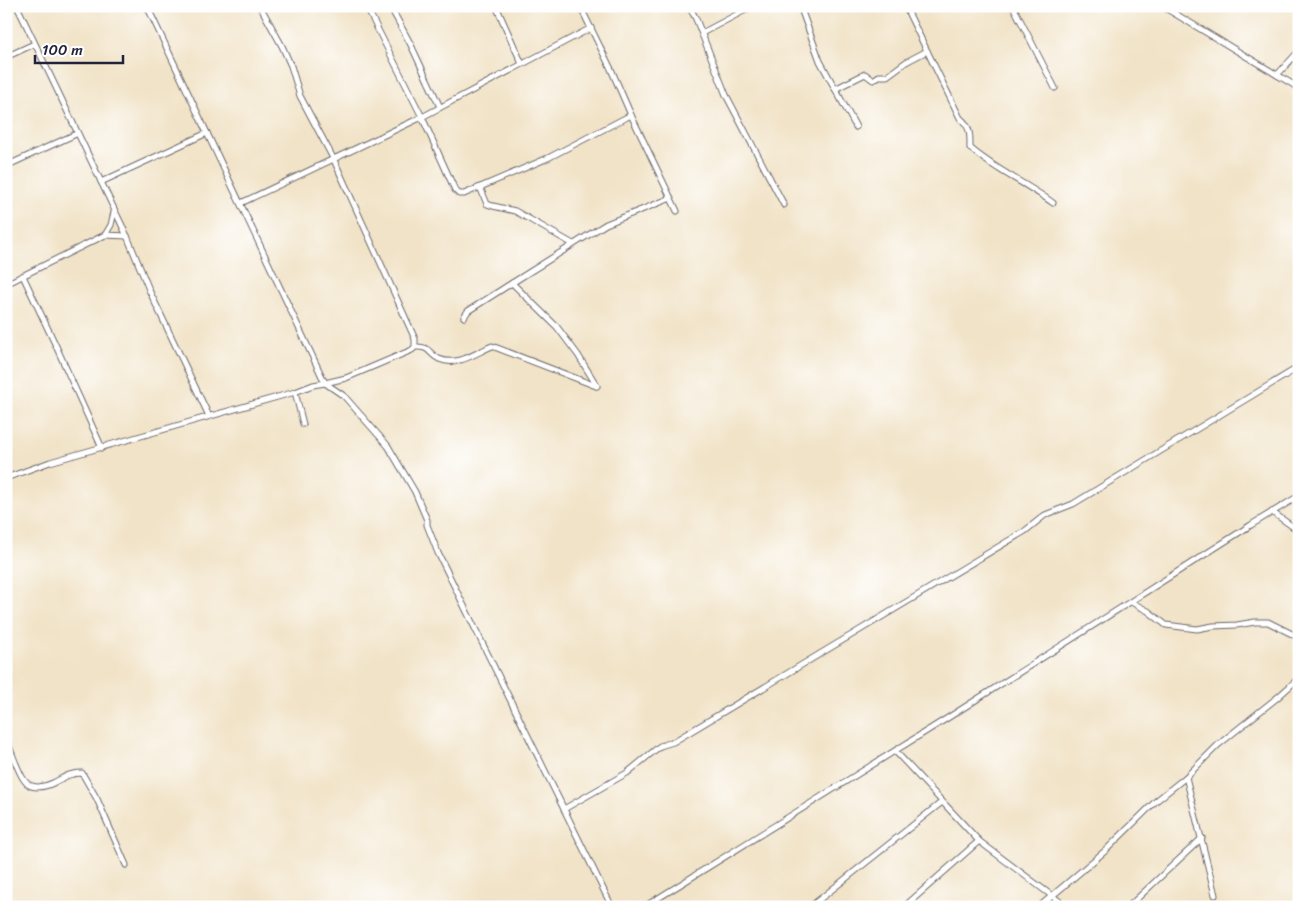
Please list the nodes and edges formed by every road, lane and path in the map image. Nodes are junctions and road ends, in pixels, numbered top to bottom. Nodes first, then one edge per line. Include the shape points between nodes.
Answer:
1 (17, 6) edge
2 (148, 6) edge
3 (260, 6) edge
4 (366, 6) edge
5 (390, 6) edge
6 (496, 6) edge
7 (580, 6) edge
8 (689, 6) edge
9 (753, 6) edge
10 (800, 6) edge
11 (905, 6) edge
12 (1013, 6) edge
13 (1162, 6) edge
14 (591, 28) junction
15 (702, 33) junction
16 (34, 44) junction
17 (927, 51) junction
18 (1299, 51) edge
19 (6, 57) edge
20 (522, 64) junction
21 (1277, 75) junction
22 (1055, 88) dead end
23 (1299, 88) edge
24 (836, 89) junction
25 (440, 107) junction
26 (631, 115) junction
27 (422, 116) junction
28 (856, 126) dead end
29 (206, 133) junction
30 (76, 134) junction
31 (334, 160) junction
32 (6, 166) edge
33 (101, 182) junction
34 (480, 187) junction
35 (671, 198) junction
36 (241, 203) junction
37 (1053, 203) dead end
38 (784, 205) dead end
39 (114, 210) junction
40 (677, 211) dead end
41 (105, 235) junction
42 (127, 236) junction
43 (573, 244) junction
44 (23, 276) junction
45 (512, 283) junction
46 (6, 284) edge
47 (464, 317) dead end
48 (415, 347) junction
49 (1299, 367) edge
50 (325, 383) junction
51 (295, 392) junction
52 (209, 416) junction
53 (303, 424) dead end
54 (102, 448) junction
55 (6, 478) edge
56 (1299, 496) edge
57 (1272, 512) junction
58 (1299, 531) edge
59 (1131, 602) junction
60 (1299, 640) edge
61 (1299, 678) edge
62 (6, 738) edge
63 (895, 751) junction
64 (1186, 777) junction
65 (942, 802) junction
66 (564, 809) junction
67 (1202, 838) junction
68 (979, 841) junction
69 (126, 864) dead end
70 (1215, 895) dead end
71 (1052, 896) junction
72 (612, 907) edge
73 (644, 907) edge
74 (810, 907) edge
75 (904, 907) edge
76 (1039, 907) edge
77 (1067, 907) edge
78 (1128, 907) edge

1 - 16 street
2 - 29 street
3 - 31 street via 291,66 300,96
4 - 27 street
5 - 25 street
6 - 20 street
7 - 14 street
8 - 15 street
9 - 15 street
10 - 24 street via 820,61
11 - 17 street
12 - 22 street
13 - 21 street
14 - 20 street
14 - 26 street
15 - 38 street via 726,95
16 - 19 street
16 - 30 street
17 - 24 street via 887,76 873,80 865,74
17 - 37 street via 960,118 968,125 970,148 980,158
18 - 21 street
20 - 25 street
21 - 23 street
24 - 28 street
25 - 27 street
26 - 34 street via 548,158
26 - 35 street
27 - 31 street
27 - 34 street via 455,190 464,194
29 - 33 street
29 - 36 street
30 - 32 street
30 - 33 street
31 - 36 street
31 - 48 street via 415,339
33 - 39 street
34 - 43 street via 487,204 515,211
35 - 40 street
35 - 43 street via 610,223
36 - 50 street
39 - 41 street
39 - 42 street
41 - 42 street
41 - 44 street
42 - 52 street
43 - 45 street
44 - 46 street
44 - 54 street
45 - 47 street via 468,311
45 - 48 street via 557,327 597,386 492,346 458,362 440,359 426,347
48 - 50 street via 346,378
49 - 66 street via 1073,504 1046,515 1025,531 681,737 660,746 627,773
50 - 51 street
50 - 66 street via 344,396 388,446 401,466 423,510 438,553
51 - 52 street
51 - 53 street
52 - 54 street
54 - 55 street
56 - 57 street
57 - 58 street
57 - 59 street
59 - 60 street via 1166,625 1197,629 1268,622
59 - 63 street
61 - 64 street via 1225,739
62 - 69 street via 25,782 32,786 42,787 71,773 82,773
63 - 65 street
63 - 73 street
64 - 67 street
64 - 71 street
65 - 68 street
65 - 74 street
66 - 72 street
67 - 70 street
67 - 78 street
68 - 71 street
68 - 75 street
71 - 76 street
71 - 77 street

